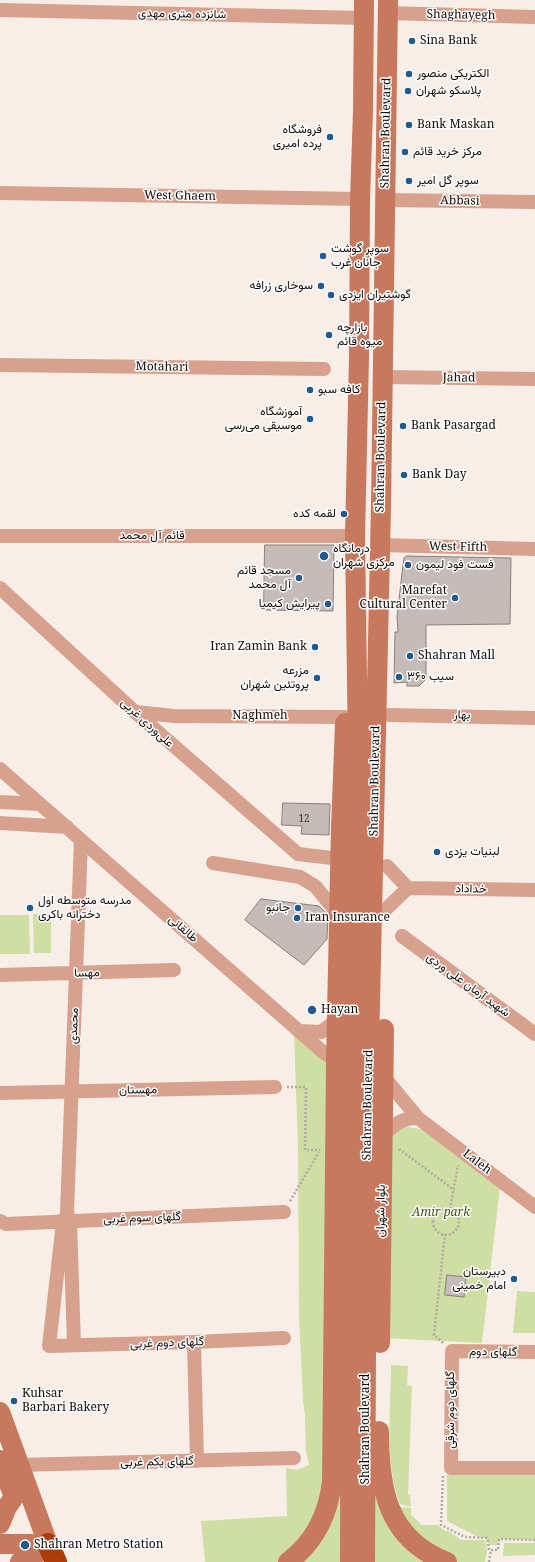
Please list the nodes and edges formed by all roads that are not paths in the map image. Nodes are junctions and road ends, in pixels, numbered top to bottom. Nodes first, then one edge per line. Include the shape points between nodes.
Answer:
1 (388, 7) edge
2 (364, 9) edge
3 (0, 10) edge
4 (535, 17) edge
5 (0, 193) edge
6 (360, 199) junction
7 (386, 200) junction
8 (535, 202) edge
9 (0, 365) edge
10 (324, 368) dead end
11 (382, 377) junction
12 (535, 379) edge
13 (0, 536) edge
14 (355, 536) junction
15 (380, 545) junction
16 (535, 549) edge
17 (0, 588) edge
18 (357, 662) junction
19 (377, 664) junction
20 (135, 712) junction
21 (389, 715) junction
22 (174, 716) junction
23 (346, 717) junction
24 (535, 718) edge
25 (164, 738) junction
26 (0, 769) edge
27 (0, 802) edge
28 (40, 804) junction
29 (0, 823) edge
30 (66, 827) junction
31 (81, 840) junction
32 (298, 854) junction
33 (341, 859) junction
34 (213, 863) dead end
35 (386, 866) junction
36 (289, 875) junction
37 (535, 890) edge
38 (405, 891) junction
39 (385, 910) junction
40 (339, 915) junction
41 (402, 936) dead end
42 (174, 970) dead end
43 (76, 973) junction
44 (0, 975) edge
45 (336, 1021) junction
46 (300, 1031) junction
47 (535, 1034) edge
48 (336, 1061) junction
49 (384, 1077) junction
50 (275, 1087) road end
51 (72, 1091) junction
52 (0, 1092) edge
53 (418, 1118) junction
54 (382, 1136) junction
55 (535, 1207) edge
56 (284, 1212) road end
57 (67, 1218) junction
58 (0, 1221) edge
59 (284, 1338) dead end
60 (194, 1342) junction
61 (74, 1345) junction
62 (452, 1351) joint
63 (535, 1352) edge
64 (0, 1412) edge
65 (294, 1458) dead end
66 (0, 1460) edge
67 (197, 1461) junction
68 (19, 1465) junction
69 (535, 1468) edge
70 (10, 1505) edge
71 (0, 1544) edge
72 (52, 1553) edge
73 (20, 1562) edge
74 (288, 1562) edge
75 (350, 1562) edge
76 (365, 1562) edge
77 (447, 1562) edge

1 - 4 street, Shaghayegh
1 - 7 main road, Shahran Boulevard
2 - 3 street, شانزده متری مهدی
2 - 6 main road, Shahran Boulevard
5 - 6 street, West Ghaem
6 - 14 main road, Shahran Boulevard
7 - 8 street, Abbasi
7 - 11 main road, Shahran Boulevard
9 - 10 street, Motahari
11 - 12 street, Jahad
11 - 15 main road, Shahran Boulevard
13 - 14 street, قائم آل محمد
14 - 18 main road, Shahran Boulevard
15 - 16 street, West Fifth
15 - 19 main road, Shahran Boulevard
17 - 20 street, علی‌وردی غربی
18 - 23 main road, Shahran Boulevard via 346,689
18 - 75 main road, Shahran Boulevard via 358,752 351,1145
19 - 21 main road, بلوار شهران
19 - 76 main road, Shahran Boulevard via 367,1139
20 - 22 street, Naghmeh
20 - 25 street, علی‌وردی غربی
21 - 24 street, بهار
21 - 35 main road, بلوار شهران
22 - 23 street, Naghmeh
22 - 25 street
23 - 33 main road, Shahran Boulevard
25 - 32 street, علی‌وردی غربی
26 - 28 street, طالقانی
27 - 28 street
28 - 30 street, طالقانی
29 - 30 street
30 - 31 street, طالقانی
31 - 43 street, محمدی
31 - 46 street, طالقانی
32 - 33 street
32 - 36 street
33 - 40 main road, Shahran Boulevard
34 - 36 street
35 - 38 street
35 - 39 main road, بلوار شهران
36 - 40 street via 300,877 315,886
37 - 38 street, خداداد
38 - 39 street
39 - 49 main road, بلوار شهران
40 - 45 main road, Shahran Boulevard
41 - 47 street, شهید آرمان علی وردی
42 - 43 street, مهسا
43 - 44 street, مهسا
43 - 51 street, محمدی
45 - 46 street via 321,1032
45 - 48 main road, Shahran Boulevard
46 - 48 street, طالقانی
48 - 74 main road, Shahran Boulevard via 332,1482 327,1509 317,1532
49 - 53 street, Laleh
49 - 54 main road, بلوار شهران
50 - 51 street, مهستان
51 - 52 street, مهستان
51 - 57 street, محمدی
53 - 54 street via 402,1120
53 - 55 street, Laleh
54 - 77 main road, بلوار شهران via 379,1434 381,1479 388,1506 403,1532 421,1549
56 - 57 street, گلهای سوم غربی
57 - 58 street, گلهای سوم غربی via 6,1224
57 - 61 street
57 - 61 street, گلهای دوم غربی via 49,1346
59 - 60 street, گلهای دوم غربی
60 - 61 street, گلهای دوم غربی
60 - 67 street
62 - 63 street, گلهای دوم
62 - 69 street, گلهای دوم شرقی via 451,1468
64 - 68 main road
65 - 67 street, گلهای یکم غربی
66 - 70 main road
67 - 68 street, گلهای یکم غربی
68 - 70 main road
70 - 72 main road
71 - 72 main road
72 - 73 main road

